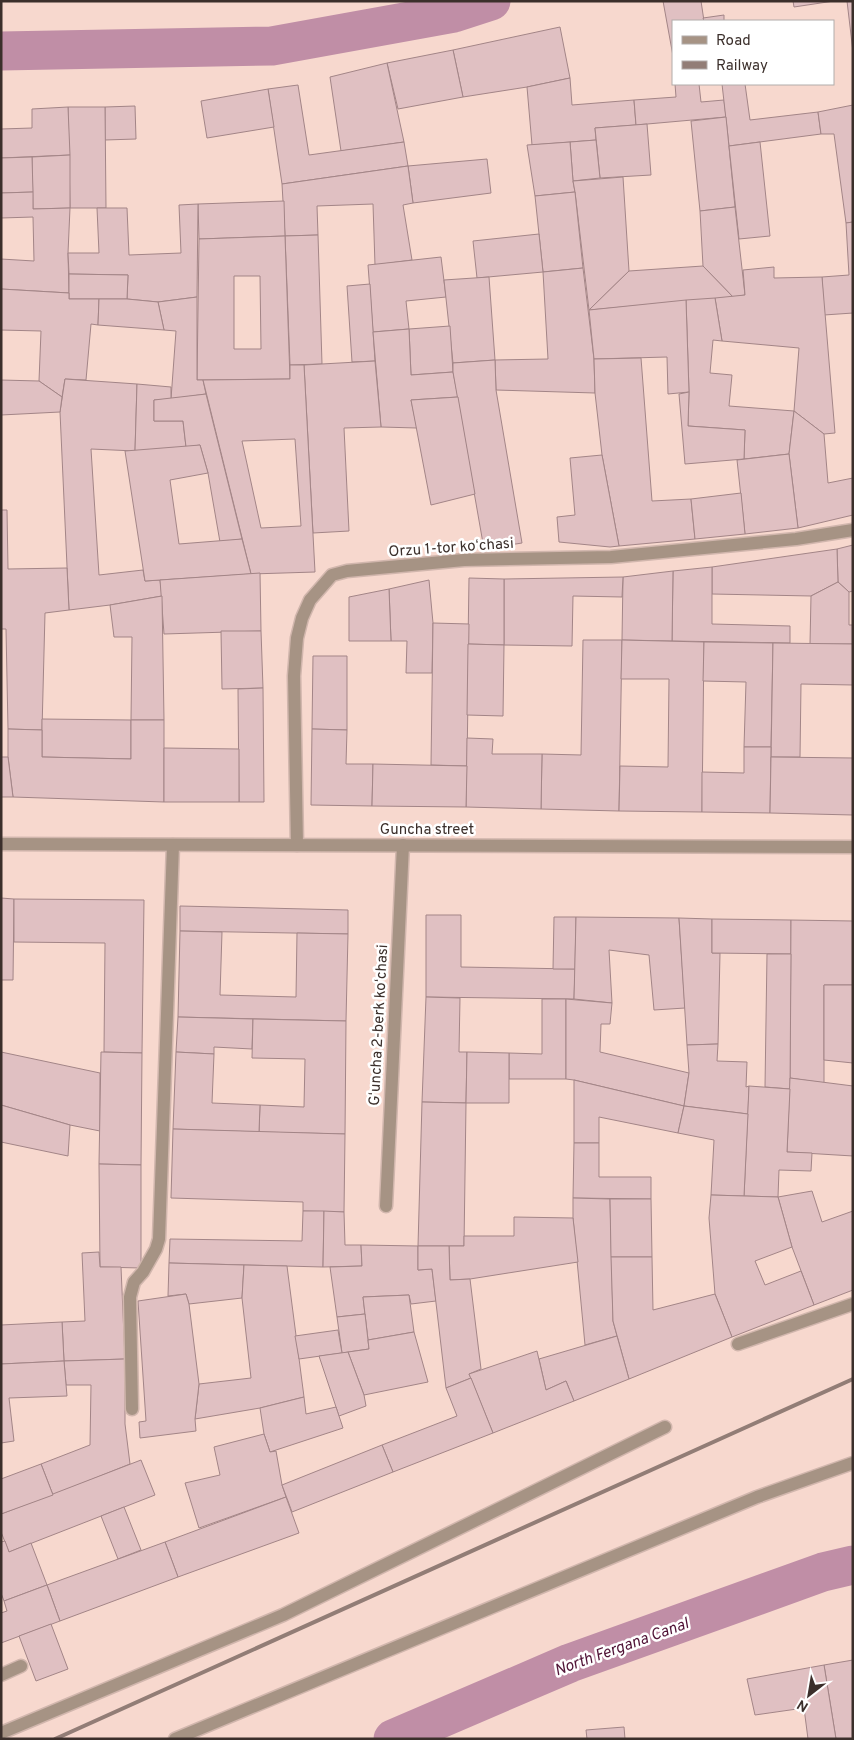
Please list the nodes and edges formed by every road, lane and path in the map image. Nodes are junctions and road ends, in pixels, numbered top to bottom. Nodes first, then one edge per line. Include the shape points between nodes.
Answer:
1 (853, 530) edge
2 (1, 844) edge
3 (173, 845) junction
4 (297, 845) junction
5 (402, 846) junction
6 (853, 847) edge
7 (386, 1206) dead end
8 (853, 1304) edge
9 (738, 1344) dead end
10 (132, 1409) dead end
11 (665, 1427) dead end
12 (853, 1464) edge
13 (21, 1666) dead end
14 (1, 1675) edge
15 (1, 1733) edge
16 (175, 1739) edge

1 - 4 street, Orzu 1-tor koʻchasi via 611,557 464,560 347,570 332,575 310,600 297,638 294,676
2 - 3 street, Guncha street
3 - 4 street, Guncha street
3 - 10 street via 159,1239 143,1272 134,1282 130,1296
4 - 5 street, Guncha street
5 - 6 street, Guncha street
5 - 7 street, Gʻuncha 2-berk koʻchasi
8 - 9 street
11 - 15 street via 283,1615
12 - 16 street via 757,1497
13 - 14 street

